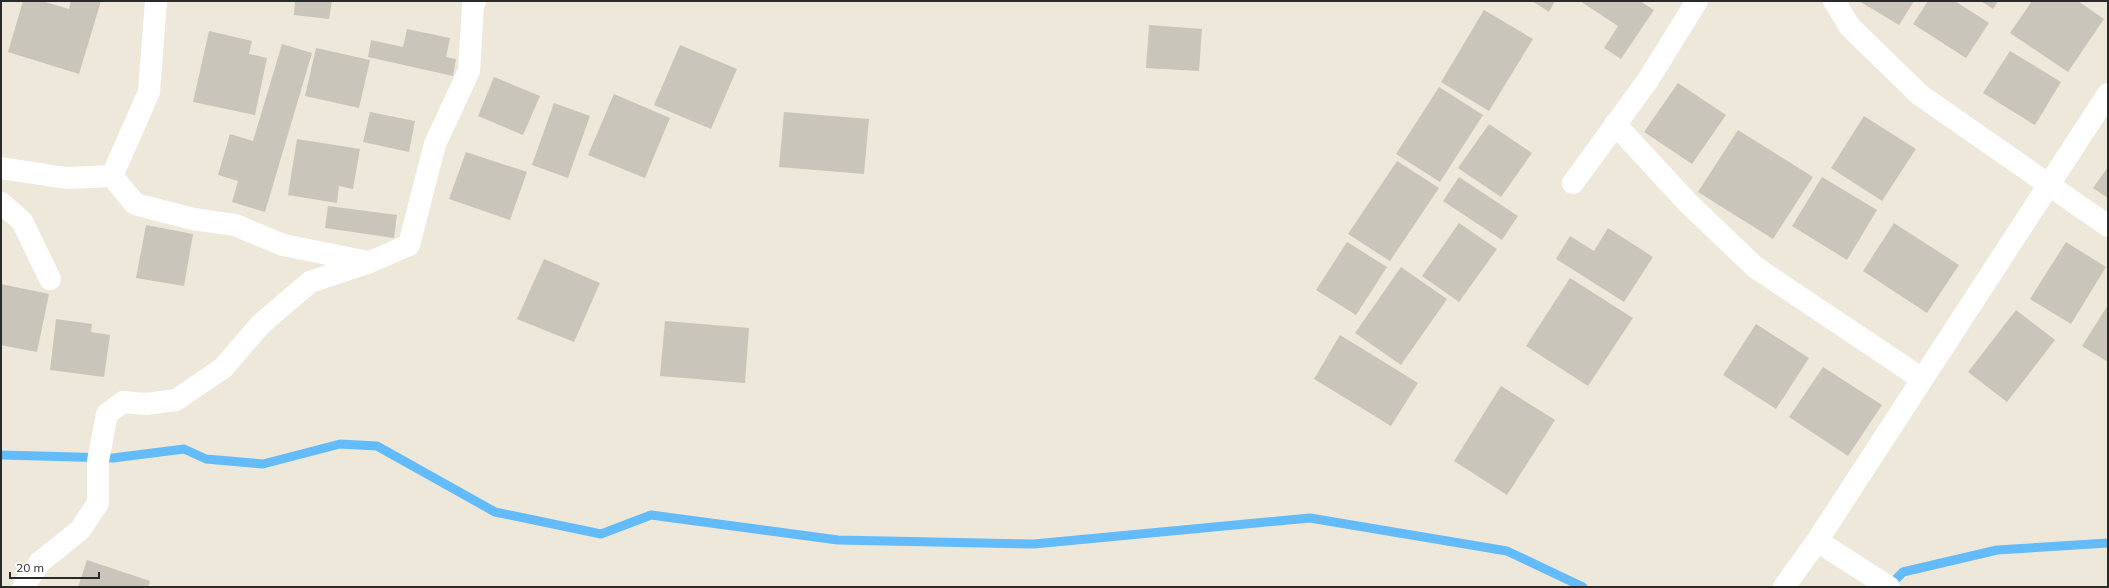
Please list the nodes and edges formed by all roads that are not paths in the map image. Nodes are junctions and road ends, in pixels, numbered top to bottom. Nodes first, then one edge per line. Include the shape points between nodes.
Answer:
1 (156, 1) edge
2 (475, 1) edge
3 (1697, 1) edge
4 (1834, 1) edge
5 (2108, 94) edge
6 (1615, 124) junction
7 (1, 168) edge
8 (112, 176) junction
9 (1573, 182) dead end
10 (2048, 186) junction
11 (1, 203) edge
12 (2108, 226) edge
13 (370, 262) junction
14 (50, 279) dead end
15 (1922, 379) junction
16 (1817, 541) junction
17 (1885, 584) edge
18 (23, 587) edge
19 (1784, 587) edge

1 - 8 street via 149,92
2 - 13 street via 469,71 435,144 409,244
3 - 6 street via 1648,80
4 - 10 street via 1850,27 1920,95
5 - 10 street
6 - 9 street
6 - 15 street via 1688,203 1755,267
7 - 8 street via 66,178
8 - 13 street via 136,204 193,219 235,225 283,245
10 - 12 street
10 - 15 street
11 - 14 street via 22,221
13 - 18 street via 310,282 261,324 223,368 176,400 146,404 123,402 107,414 98,461 98,503 80,530 40,562
15 - 16 street
16 - 17 street
16 - 19 street

